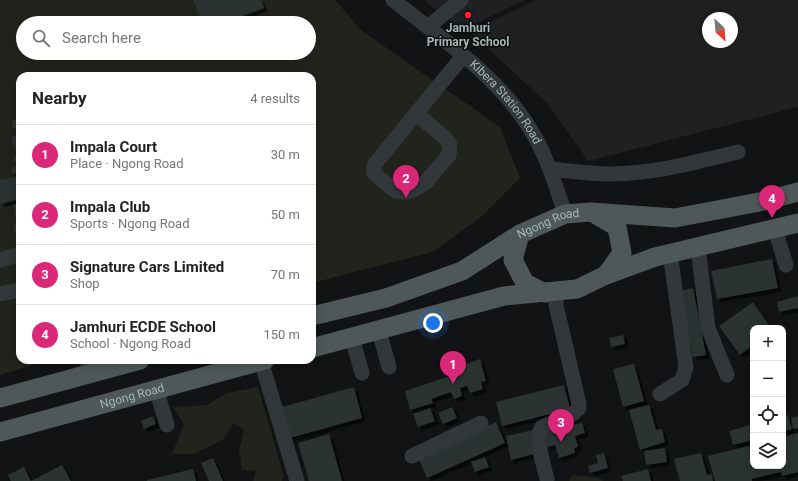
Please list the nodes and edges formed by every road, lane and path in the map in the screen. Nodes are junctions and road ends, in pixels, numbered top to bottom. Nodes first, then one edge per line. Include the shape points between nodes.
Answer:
1 (394, 0) edge
2 (461, 0) edge
3 (428, 28) junction
4 (462, 56) junction
5 (417, 114) junction
6 (738, 152) dead end
7 (550, 170) junction
8 (798, 192) edge
9 (591, 212) junction
10 (565, 214) junction
11 (798, 223) edge
12 (776, 229) junction
13 (520, 234) junction
14 (698, 248) junction
15 (670, 253) junction
16 (16, 255) edge
17 (0, 260) edge
18 (786, 265) dead end
19 (606, 275) junction
20 (16, 291) edge
21 (550, 293) junction
22 (0, 294) edge
23 (316, 315) edge
24 (379, 331) junction
25 (352, 338) junction
26 (316, 347) edge
27 (110, 364) edge
28 (252, 364) edge
29 (264, 364) edge
30 (88, 367) edge
31 (390, 367) dead end
32 (362, 373) dead end
33 (727, 375) dead end
34 (156, 390) junction
35 (660, 394) dead end
36 (0, 398) edge
37 (480, 423) dead end
38 (167, 425) dead end
39 (0, 432) edge
40 (412, 456) dead end
41 (547, 480) dead end
42 (297, 481) edge

1 - 3 street, Kibera Station Road
2 - 3 street
3 - 4 street, Kibera Station Road
4 - 5 street
4 - 7 street, Kibera Station Road via 517,109 533,132
5 - 5 street via 374,165 374,172 379,178 396,191 405,192 425,183 449,155 450,145 446,139
6 - 7 street via 637,173
7 - 10 street, Kibera Station Road
8 - 9 main road, Ngong Road via 675,218
9 - 10 main road, Ngong Road
9 - 19 main road via 617,227 622,253
10 - 13 main road, Ngong Road
11 - 12 main road
12 - 14 main road
12 - 18 street
13 - 21 main road via 513,260 525,283
13 - 23 main road, Ngong Road via 462,271 386,298
14 - 15 main road
14 - 33 street via 708,328
15 - 19 main road
15 - 35 street via 686,367 682,380
16 - 17 street
19 - 21 main road via 578,289
20 - 22 street
21 - 24 main road via 504,296
21 - 41 street via 556,305 579,408 538,431
24 - 25 main road
24 - 31 street
25 - 26 main road
25 - 32 street
27 - 30 main road
28 - 34 main road, Ngong Road
29 - 42 street
30 - 36 main road
34 - 38 street
34 - 39 main road, Ngong Road
37 - 40 street

